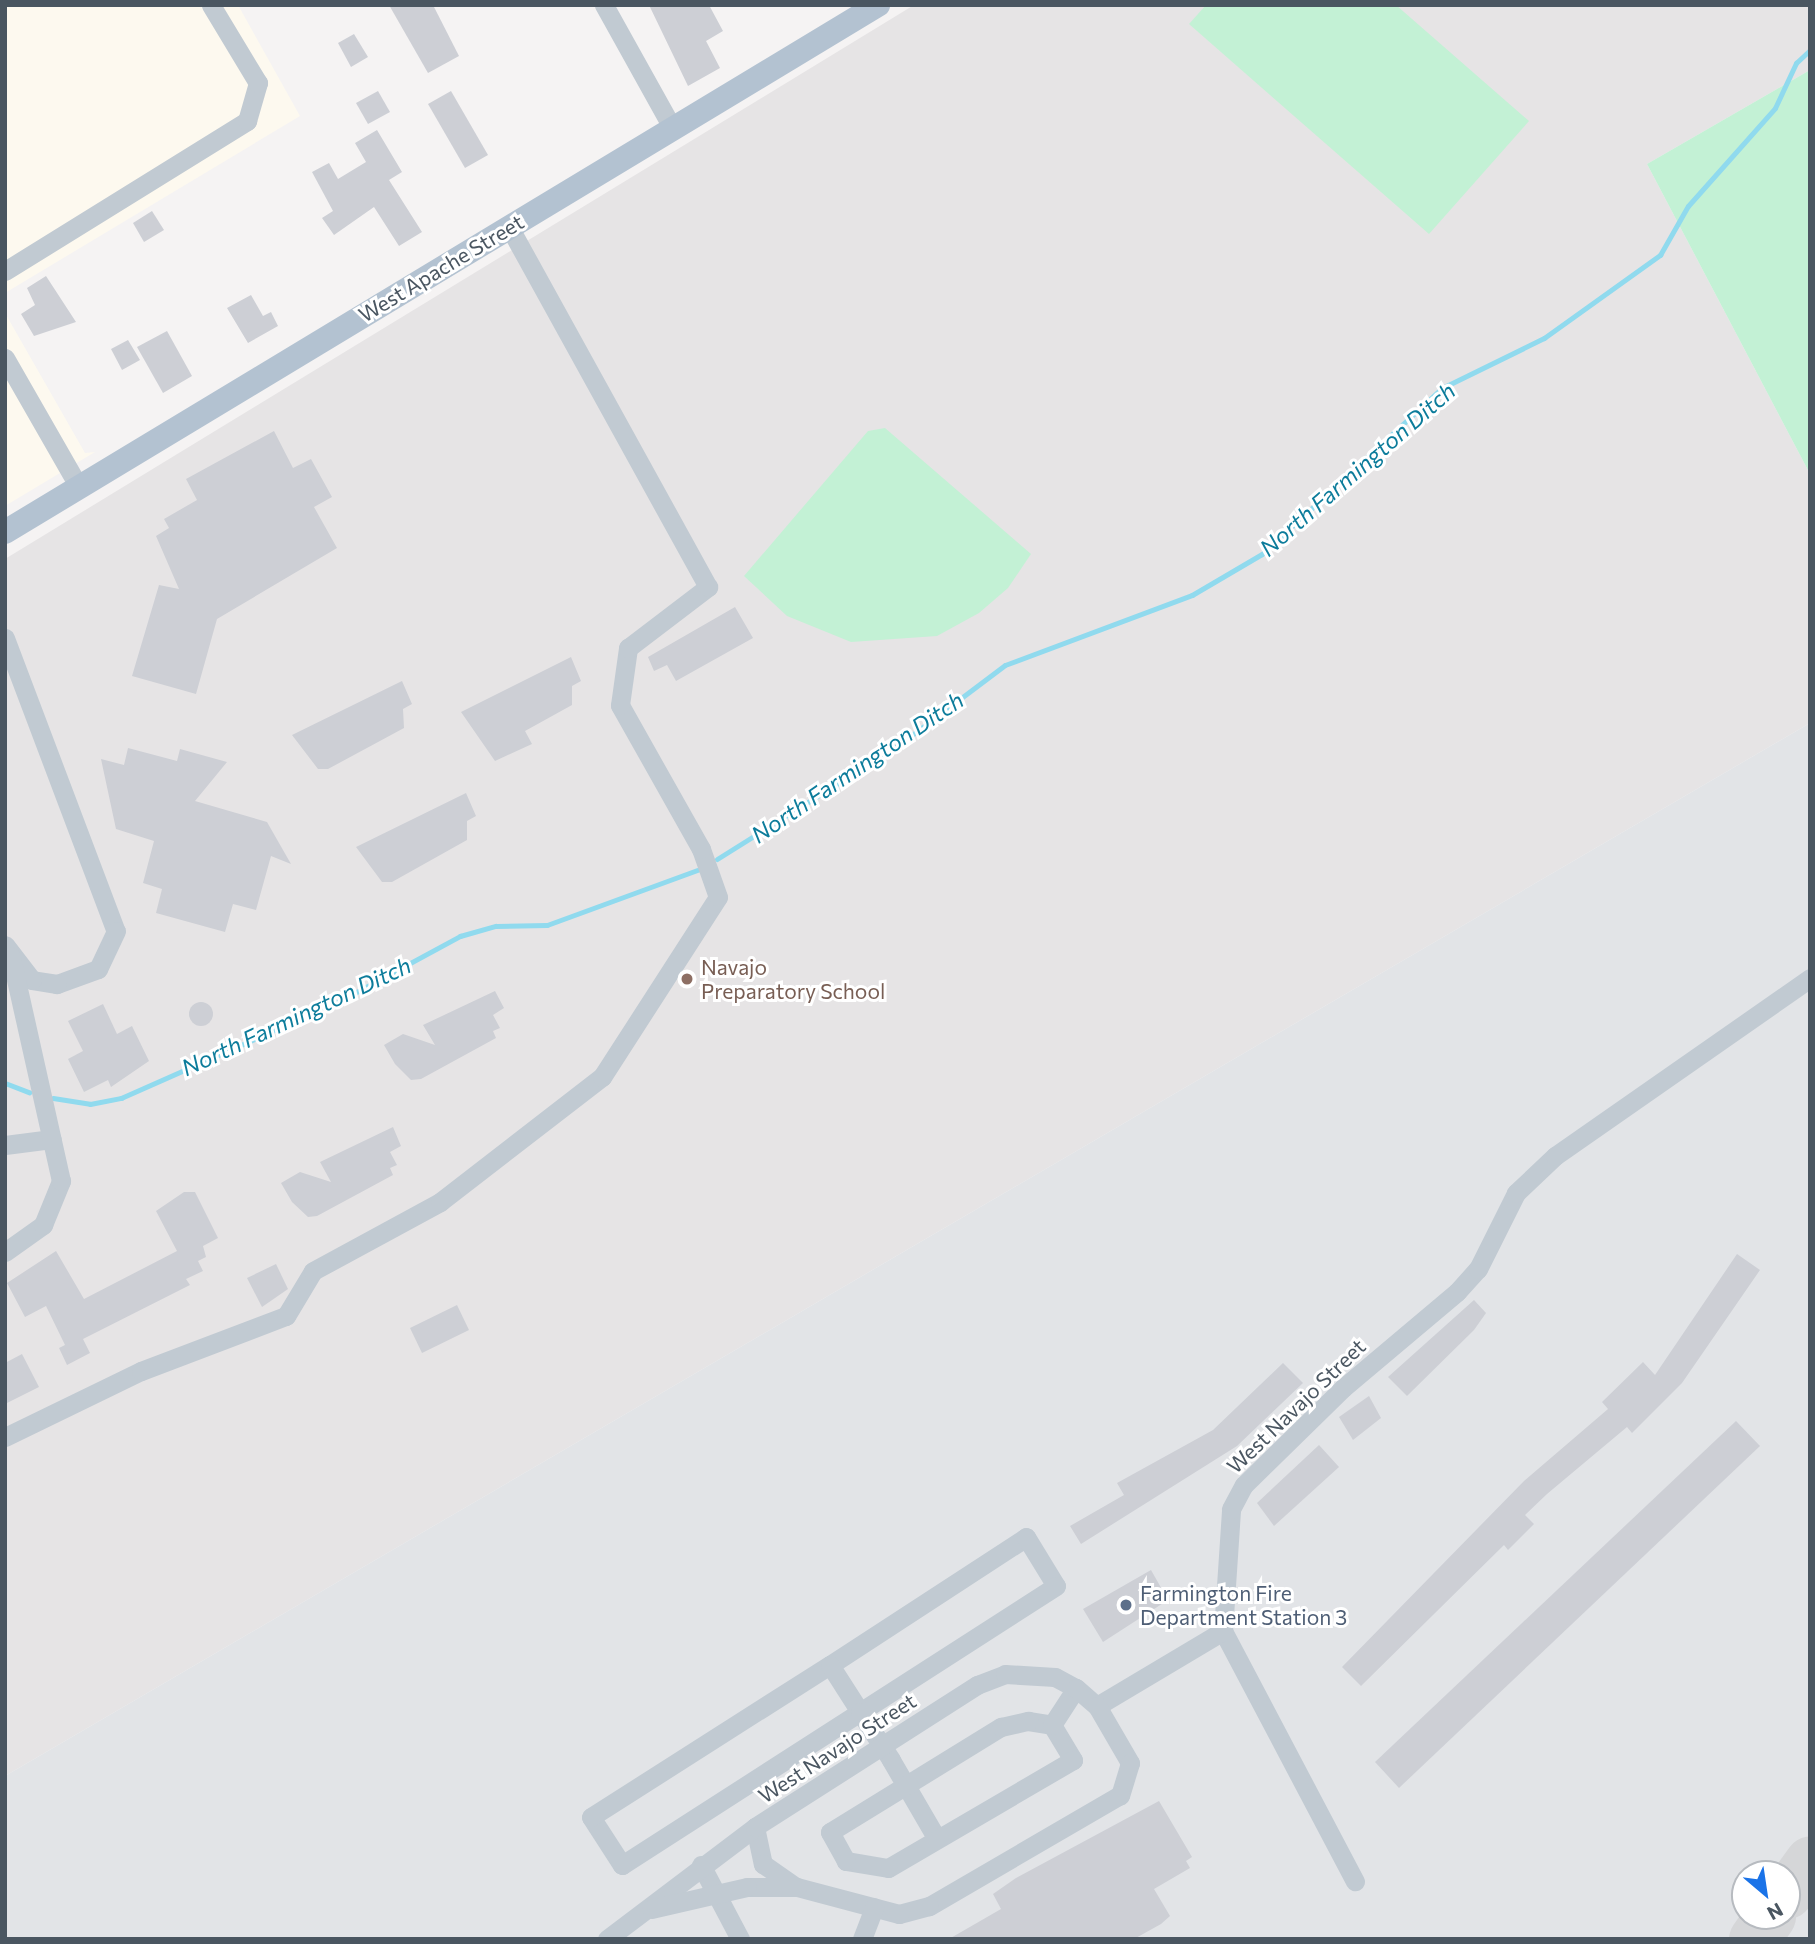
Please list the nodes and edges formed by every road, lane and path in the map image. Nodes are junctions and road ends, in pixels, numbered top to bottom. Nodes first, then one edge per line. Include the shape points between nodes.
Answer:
1 (211, 5) edge
2 (604, 5) edge
3 (878, 5) edge
4 (673, 129) junction
5 (509, 226) junction
6 (5, 271) edge
7 (5, 358) edge
8 (79, 487) junction
9 (5, 532) edge
10 (5, 638) edge
11 (8, 948) edge
12 (1810, 978) edge
13 (52, 1139) junction
14 (5, 1145) edge
15 (5, 1252) edge
16 (5, 1437) edge
17 (1223, 1631) junction
18 (830, 1665) junction
19 (1076, 1688) junction
20 (1097, 1706) junction
21 (860, 1712) junction
22 (1052, 1725) junction
23 (882, 1746) junction
24 (906, 1786) junction
25 (755, 1828) junction
26 (937, 1839) junction
27 (701, 1865) junction
28 (1355, 1881) dead end
29 (797, 1887) junction
30 (716, 1892) junction
31 (874, 1908) junction
32 (650, 1909) junction
33 (607, 1939) edge
34 (740, 1939) edge
35 (862, 1939) edge

1 - 6 street via 258,83 247,121
2 - 4 street
3 - 4 main road, West Apache Street
4 - 5 main road, West Apache Street
5 - 8 main road, West Apache Street
5 - 16 street via 708,587 628,649 620,705 701,849 719,897 602,1077 440,1202 313,1271 286,1315 141,1371
7 - 8 street
8 - 9 main road, West Apache Street
10 - 11 street via 116,931 107,957 76,981 32,980
11 - 13 street
12 - 17 street, West Navajo Street via 1555,1156 1516,1193 1478,1269 1457,1292 1343,1388 1244,1485 1231,1509
13 - 14 street
13 - 15 street via 61,1181 56,1205 43,1225
17 - 20 street
17 - 28 street
18 - 21 street
18 - 21 street via 1026,1537 1056,1586
18 - 21 street via 591,1817 622,1865
19 - 20 street, West Navajo Street
19 - 22 street
19 - 23 street, West Navajo Street via 1055,1677 1005,1674
20 - 31 street, West Navajo Street via 1130,1763 1120,1795 929,1906 899,1914
21 - 23 street
22 - 24 street via 1028,1721 1001,1727
22 - 26 street via 1073,1760
23 - 24 street
23 - 25 street, West Navajo Street
24 - 26 street
24 - 26 street via 830,1832 846,1861 888,1868
25 - 27 street, West Navajo Street
25 - 29 street via 764,1864
27 - 30 street
27 - 32 street, West Navajo Street
29 - 30 street
29 - 31 street, West Navajo Street
30 - 32 street
30 - 34 street
31 - 35 street
32 - 33 street, West Navajo Street

